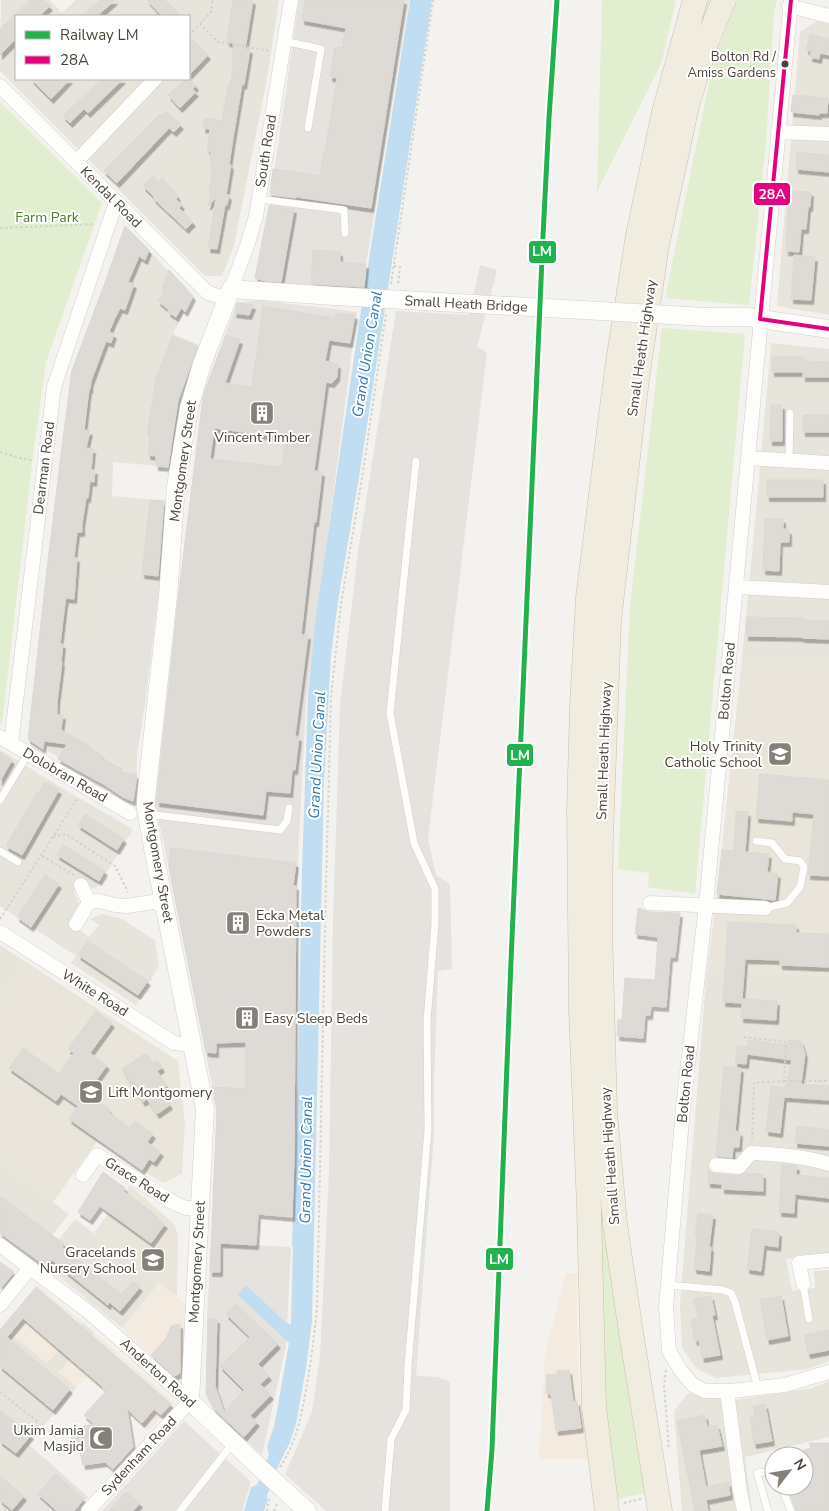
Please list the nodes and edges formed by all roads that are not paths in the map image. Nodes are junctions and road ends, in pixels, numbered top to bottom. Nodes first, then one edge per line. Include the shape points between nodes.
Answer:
1 (291, 0) edge
2 (695, 0) edge
3 (724, 0) edge
4 (790, 3) edge
5 (829, 16) edge
6 (283, 47) junction
7 (154, 80) edge
8 (0, 86) edge
9 (308, 128) dead end
10 (778, 132) junction
11 (829, 134) edge
12 (76, 162) junction
13 (259, 199) junction
14 (116, 202) junction
15 (345, 234) dead end
16 (229, 294) junction
17 (760, 319) junction
18 (829, 329) edge
19 (790, 413) dead end
20 (748, 458) junction
21 (416, 461) dead end
22 (789, 461) junction
23 (829, 463) edge
24 (737, 587) junction
25 (829, 592) edge
26 (5, 740) edge
27 (28, 754) junction
28 (0, 800) edge
29 (289, 808) dead end
30 (138, 814) junction
31 (756, 841) dead end
32 (0, 851) edge
33 (18, 862) dead end
34 (81, 885) road end
35 (89, 902) junction
36 (650, 903) dead end
37 (706, 905) junction
38 (166, 906) junction
39 (765, 908) joint
40 (76, 924) dead end
41 (0, 932) edge
42 (192, 1045) junction
43 (829, 1164) edge
44 (716, 1165) dead end
45 (83, 1175) dead end
46 (200, 1208) junction
47 (0, 1245) edge
48 (829, 1260) edge
49 (30, 1268) junction
50 (803, 1284) joint
51 (668, 1285) junction
52 (0, 1305) edge
53 (809, 1319) dead end
54 (829, 1372) edge
55 (758, 1388) junction
56 (727, 1391) junction
57 (190, 1401) junction
58 (233, 1442) junction
59 (764, 1472) edge
60 (785, 1496) edge
61 (659, 1503) edge
62 (606, 1509) edge
63 (88, 1511) edge
64 (180, 1511) edge
65 (307, 1511) edge
66 (385, 1511) edge
67 (744, 1511) edge
68 (768, 1511) edge
69 (791, 1511) edge

1 - 6 street, South Road
2 - 62 highway, Small Heath Highway via 664,112 638,235 617,368 588,607 582,705 579,809 581,1011 594,1407
3 - 61 highway, Small Heath Highway via 705,46 687,106 657,245 637,379 609,621 600,925 605,1110 615,1224
4 - 5 street
4 - 10 street, Bolton Road
6 - 9 lane via 321,48
6 - 13 street, South Road
7 - 12 street
8 - 12 street, Kendal Road
10 - 11 street
10 - 17 street, Bolton Road
12 - 14 street, Kendal Road
13 - 15 lane via 344,210
13 - 16 street, South Road via 248,243
14 - 16 street, Kendal Road via 208,294
14 - 26 street, Dearman Road via 54,387
16 - 17 street, Small Heath Bridge, bridge via 334,296
16 - 30 street, Montgomery Street via 188,408 176,486 146,798
17 - 18 street, Small Heath Bridge
17 - 20 street, Bolton Road
19 - 22 lane
20 - 22 street
20 - 24 street, Bolton Road
21 - 66 lane via 390,713 414,843 435,889 435,923 427,1021 428,1130 406,1410 390,1439
22 - 23 street
24 - 25 street
24 - 37 street, Bolton Road
26 - 27 street, Dolobran Road
27 - 28 lane
27 - 30 street, Dolobran Road via 85,788
29 - 30 lane via 288,821 280,830
30 - 38 street, Montgomery Street
31 - 39 lane via 772,844 785,859 800,861 804,867 800,887 787,904
32 - 33 lane
34 - 35 street
35 - 38 street via 127,906 153,902
35 - 40 street
36 - 37 street
37 - 39 street
37 - 51 street, Bolton Road via 683,1108
38 - 42 street, Montgomery Street
41 - 42 street, White Road via 174,1043
42 - 46 street, Montgomery Street via 205,1109
43 - 44 street via 788,1155 751,1153 739,1167
45 - 46 street, Grace Road via 97,1155 176,1204
46 - 57 street, Montgomery Street
47 - 49 street, Anderton Road
48 - 50 street via 799,1263
49 - 52 street
49 - 57 street, Anderton Road via 90,1313
50 - 53 lane
51 - 55 lane via 731,1293
51 - 56 street, Bolton Road via 669,1351 693,1385 705,1391
54 - 55 street via 785,1385
55 - 56 street
56 - 67 street
57 - 58 street, Anderton Road
57 - 63 street, Sydenham Road
58 - 64 lane
58 - 65 street, Anderton Road, bridge via 256,1464 276,1492
59 - 68 lane via 757,1473
60 - 69 lane

